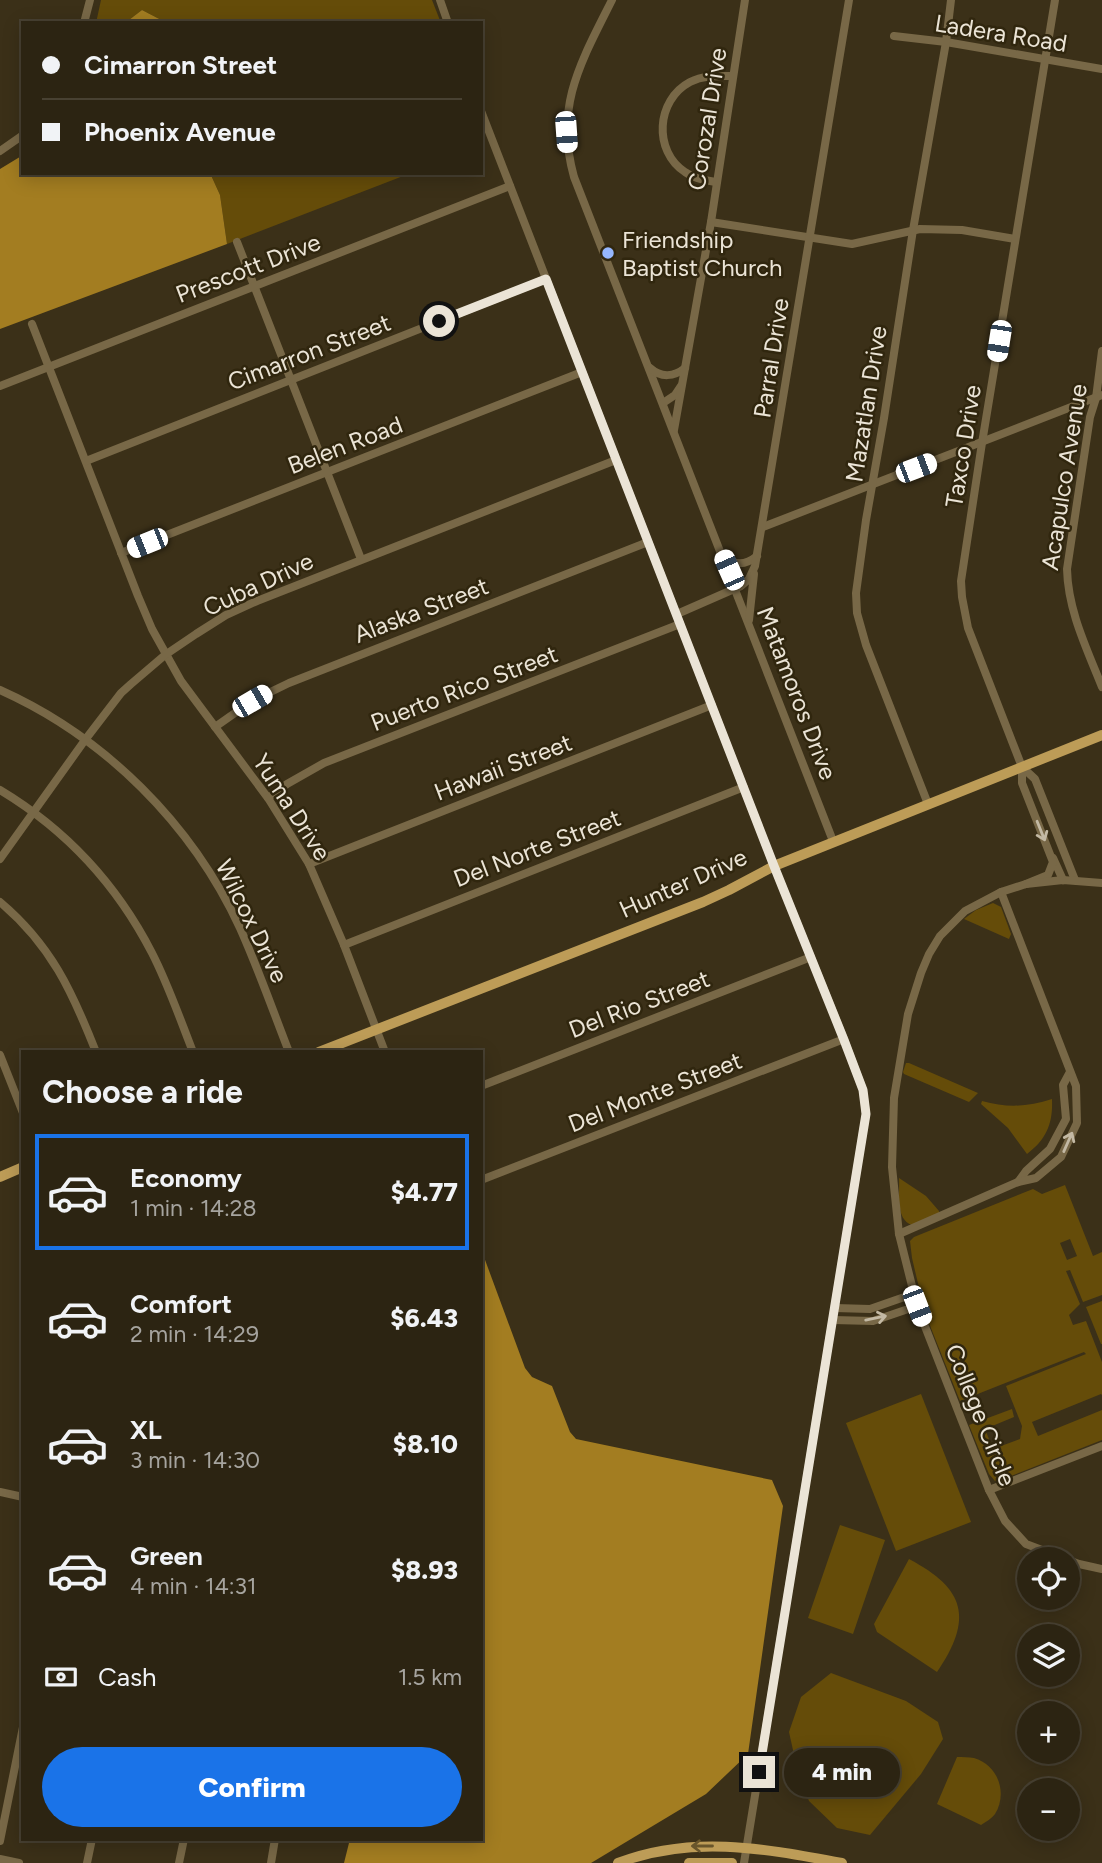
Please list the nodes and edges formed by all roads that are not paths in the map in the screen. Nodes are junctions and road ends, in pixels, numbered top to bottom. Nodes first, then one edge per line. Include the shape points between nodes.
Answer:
1 (90, 0) edge
2 (440, 0) edge
3 (612, 0) edge
4 (745, 0) edge
5 (849, 0) edge
6 (951, 0) edge
7 (1055, 0) edge
8 (85, 21) edge
9 (447, 21) edge
10 (894, 36) dead end
11 (946, 42) junction
12 (1045, 60) junction
13 (1102, 69) edge
14 (733, 76) junction
15 (483, 116) edge
16 (21, 136) edge
17 (0, 151) edge
18 (716, 182) junction
19 (510, 186) junction
20 (710, 222) junction
21 (913, 230) junction
22 (810, 237) junction
23 (1015, 239) junction
24 (237, 242) dead end
25 (546, 279) junction
26 (254, 287) junction
27 (32, 324) dead end
28 (1102, 351) edge
29 (648, 366) junction
30 (49, 367) junction
31 (685, 368) junction
32 (582, 372) junction
33 (290, 380) junction
34 (683, 383) junction
35 (0, 386) edge
36 (1099, 397) edge
37 (663, 403) junction
38 (674, 433) junction
39 (982, 443) junction
40 (616, 460) junction
41 (86, 461) junction
42 (327, 473) junction
43 (873, 485) junction
44 (763, 527) junction
45 (648, 542) junction
46 (720, 551) junction
47 (121, 553) junction
48 (757, 556) junction
49 (361, 559) junction
50 (755, 566) junction
51 (737, 589) junction
52 (677, 614) junction
53 (748, 623) junction
54 (680, 624) junction
55 (165, 655) junction
56 (1102, 687) edge
57 (0, 690) edge
58 (712, 705) junction
59 (215, 727) junction
60 (1102, 735) edge
61 (85, 740) junction
62 (1023, 766) junction
63 (744, 787) junction
64 (0, 790) edge
65 (268, 798) junction
66 (928, 804) junction
67 (33, 813) junction
68 (833, 841) junction
69 (1050, 853) junction
70 (0, 859) edge
71 (309, 864) junction
72 (774, 866) junction
73 (1063, 880) junction
74 (1074, 880) junction
75 (1102, 883) edge
76 (1026, 884) junction
77 (1001, 892) junction
78 (0, 902) edge
79 (344, 945) junction
80 (811, 957) junction
81 (376, 1029) junction
82 (844, 1040) junction
83 (95, 1050) edge
84 (191, 1050) edge
85 (288, 1050) edge
86 (324, 1050) edge
87 (384, 1050) edge
88 (0, 1055) edge
89 (1070, 1072) junction
90 (483, 1085) edge
91 (21, 1108) edge
92 (21, 1168) edge
93 (0, 1177) edge
94 (483, 1179) edge
95 (1018, 1182) junction
96 (899, 1234) junction
97 (913, 1294) junction
98 (917, 1306) junction
99 (835, 1307) junction
100 (834, 1320) junction
101 (1102, 1446) edge
102 (989, 1490) junction
103 (0, 1492) edge
104 (21, 1497) edge
105 (1034, 1547) edge
106 (1080, 1564) edge
107 (1102, 1569) edge
108 (21, 1737) edge
109 (0, 1841) edge
110 (92, 1841) edge
111 (184, 1841) edge
112 (275, 1841) edge
113 (747, 1847) junction
114 (0, 1859) edge
115 (19, 1863) edge
116 (88, 1863) edge
117 (179, 1863) edge
118 (271, 1863) edge
119 (618, 1863) edge
120 (689, 1863) edge
121 (732, 1863) edge
122 (744, 1863) edge
123 (842, 1863) edge

1 - 8 street
2 - 9 street
3 - 29 street, Matamoros Drive via 572,90 567,146 574,177
4 - 14 street, Corozal Drive
5 - 22 street, Parral Drive
6 - 11 street, Mazatlan Drive
7 - 12 street, Taxco Drive
10 - 11 street, Ladera Road
11 - 12 street, Ladera Road
11 - 21 street, Mazatlan Drive
12 - 13 street, Ladera Road
12 - 23 street, Taxco Drive
14 - 18 street, Corozal Drive
14 - 18 street via 700,78 683,87 667,106 662,124 665,146 678,167
15 - 19 street
16 - 17 street
18 - 20 street, Corozal Drive
19 - 25 street
19 - 26 street, Prescott Drive
20 - 22 street
20 - 31 street, Corozal Drive
21 - 22 street via 852,244
21 - 23 street via 962,230
21 - 43 street, Mazatlan Drive
22 - 44 street, Parral Drive
23 - 39 street, Taxco Drive
24 - 26 street
25 - 32 street
25 - 33 street, Cimarron Street
26 - 30 street, Prescott Drive
26 - 33 street
27 - 30 street, Yuma Drive
28 - 36 street, Acapulco Avenue
29 - 31 street via 665,375
29 - 37 street, Matamoros Drive
30 - 35 street, Prescott Drive
30 - 41 street, Yuma Drive
31 - 34 street, Corozal Drive
32 - 40 street
32 - 42 street, Belen Road
33 - 41 street, Cimarron Street
33 - 42 street
34 - 37 street
34 - 38 street, Corozal Drive
36 - 39 street
36 - 56 street, Acapulco Avenue via 1090,416 1067,583 1073,614
37 - 38 street, Matamoros Drive
38 - 46 street, Matamoros Drive
39 - 43 street
39 - 62 street, Taxco Drive via 962,566 962,597 968,628
40 - 45 street
40 - 49 street, Cuba Drive
41 - 47 street, Yuma Drive
42 - 47 street, Belen Road
42 - 49 street
43 - 44 street
43 - 66 street, Mazatlan Drive via 857,613
44 - 48 street, Parral Drive
45 - 52 street
45 - 59 street, Alaska Street via 289,683
46 - 48 street via 737,563
46 - 51 street, Matamoros Drive
47 - 55 street, Yuma Drive
48 - 50 street, Parral Drive
49 - 55 street, Cuba Drive via 226,615
50 - 51 street, Parral Drive
50 - 53 street, Parral Drive
51 - 52 street
51 - 53 street, Matamoros Drive
52 - 54 street
53 - 68 street, Matamoros Drive
54 - 58 street
54 - 65 street, Puerto Rico Street via 324,763
55 - 59 street, Yuma Drive
55 - 61 street, Cuba Drive via 121,693
57 - 61 street, Wilcox Drive
58 - 63 street
58 - 71 street, Hawaii Street
59 - 65 street, Yuma Drive
60 - 62 main road, Hunter Drive
61 - 67 street, Cuba Drive
61 - 85 street, Wilcox Drive via 147,793 211,874 240,928
62 - 66 main road, Hunter Drive
62 -> 69 street via 1022,783
62 - 74 street via 1035,779
63 - 72 street
63 - 79 street, Del Norte Street
64 - 67 street
65 - 71 street, Yuma Drive
66 - 68 main road, Hunter Drive
67 - 70 street, Cuba Drive
67 - 84 street via 81,853 126,909 153,954
68 - 72 main road, Hunter Drive
69 - 73 street
69 - 76 street via 1053,862 1048,875
71 - 79 street, Yuma Drive
72 - 80 street
72 - 81 main road, Hunter Drive via 703,902
73 - 74 street, College Circle
73 - 76 street, College Circle
74 - 75 street, College Circle
76 - 77 street, College Circle
77 - 89 street
77 - 96 street, College Circle via 965,911 940,936 914,994 894,1098 892,1167
78 - 83 street via 28,928 57,967
79 - 81 street, Yuma Drive
80 - 82 street
80 - 90 street, Del Rio Street
81 - 86 main road, Hunter Drive
81 - 87 street, Yuma Drive
82 - 94 street, Del Monte Street
82 - 99 street via 863,1090 866,1114
88 - 91 street
89 - 95 street via 1063,1085 1066,1119 1050,1149
95 -> 89 street via 1035,1178 1061,1157 1077,1123 1076,1086
92 - 93 main road
95 - 96 street
96 - 97 street, College Circle
97 - 98 street, College Circle
97 - 99 street via 870,1309
100 -> 98 street via 873,1321
98 - 102 street, College Circle
99 - 100 street
100 - 113 street
101 - 102 street
102 - 105 street, College Circle via 1005,1521
103 - 104 street
106 - 107 street, College Circle
108 - 109 street
110 - 116 street
111 - 117 street
112 - 118 street
113 -> 119 main road via 685,1846
113 - 122 street
113 - 123 main road
114 - 115 street
120 - 121 main road

